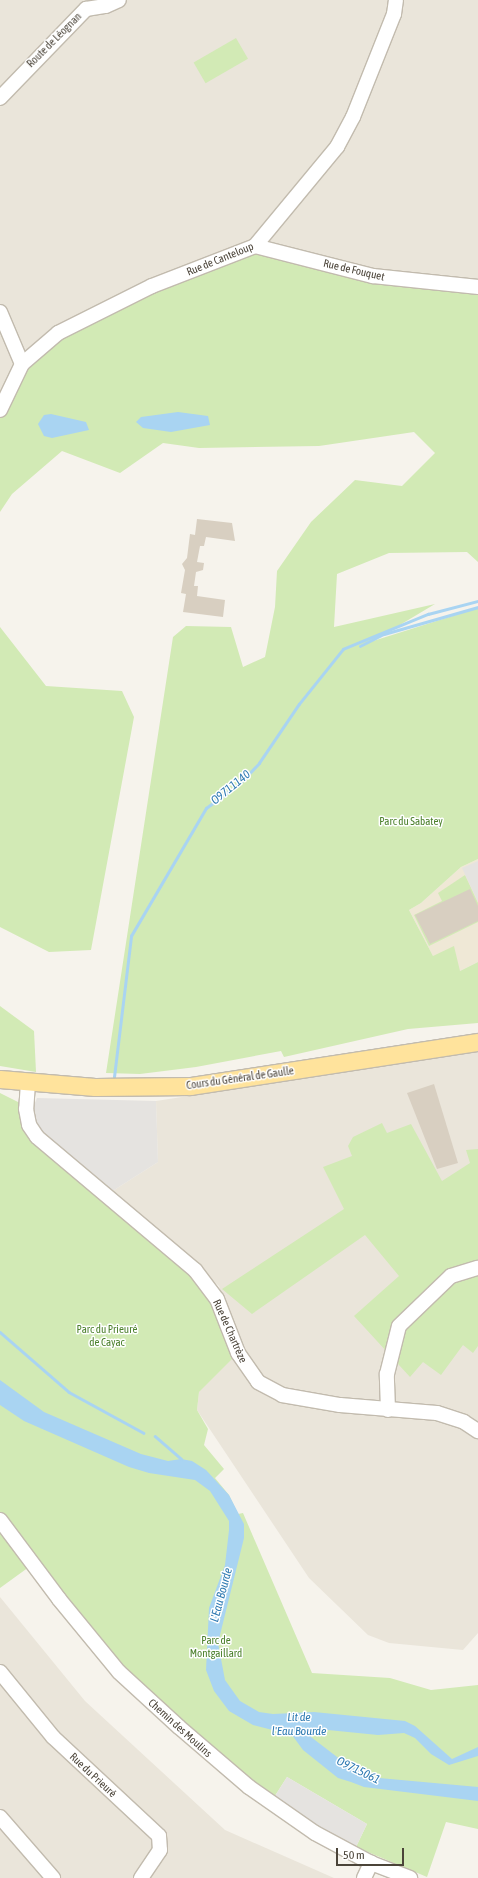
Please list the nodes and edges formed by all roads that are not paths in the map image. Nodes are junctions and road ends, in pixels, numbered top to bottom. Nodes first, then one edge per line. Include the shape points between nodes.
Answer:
1 (119, 0) edge
2 (396, 0) edge
3 (86, 4) edge
4 (0, 98) edge
5 (255, 246) junction
6 (478, 287) edge
7 (0, 312) edge
8 (22, 364) junction
9 (0, 410) edge
10 (478, 1042) edge
11 (0, 1079) edge
12 (0, 1086) edge
13 (27, 1086) junction
14 (478, 1268) edge
15 (388, 1410) junction
16 (478, 1431) edge
17 (0, 1520) edge
18 (0, 1672) edge
19 (0, 1817) edge
20 (371, 1863) junction
21 (53, 1878) edge
22 (141, 1878) edge
23 (364, 1878) edge
24 (410, 1878) edge

1 - 3 street, Route de Léognan via 106,6
2 - 5 street, Rue de Canteloup via 394,14 337,147
3 - 4 street, Route de Léognan
5 - 6 street, Rue de Fouquet via 373,276
5 - 8 street, Rue de Canteloup via 152,286 64,330 45,342
7 - 8 street
8 - 9 street, Rue de Canteloup
10 - 13 main road, Cours du Général de Gaulle via 147,1092
11 - 13 main road
12 - 13 main road
13 - 15 street, Rue de Chartrèze via 29,1125 37,1138 195,1270 217,1299 238,1353 258,1382 282,1394
14 - 15 street via 451,1276 399,1326 387,1374
15 - 16 street, Rue de Chartrèze via 437,1413 464,1422
17 - 20 street, Chemin des Moulins via 84,1630 119,1672 154,1705 249,1787 315,1833
18 - 22 street, Rue du Prieuré via 53,1737 159,1836 160,1850
19 - 21 street
20 - 23 street
20 - 24 street, Chemin des Moulins

